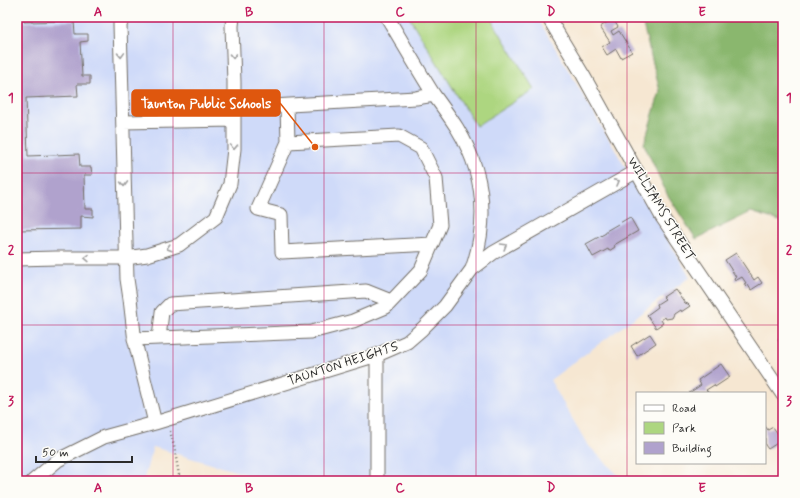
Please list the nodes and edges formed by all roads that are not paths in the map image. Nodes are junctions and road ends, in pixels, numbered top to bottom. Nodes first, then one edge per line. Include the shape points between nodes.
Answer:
1 (125, 17) edge
2 (233, 17) edge
3 (387, 17) edge
4 (548, 17) edge
5 (434, 95) junction
6 (287, 106) junction
7 (234, 114) junction
8 (123, 122) junction
9 (288, 142) junction
10 (637, 171) junction
11 (432, 244) junction
12 (126, 258) junction
13 (17, 259) edge
14 (472, 269) junction
15 (391, 301) junction
16 (159, 338) junction
17 (134, 339) junction
18 (377, 355) junction
19 (783, 395) edge
20 (161, 421) junction
21 (32, 481) edge
22 (377, 481) edge

1 -> 8 street via 120,24
2 -> 7 street
3 - 5 street
4 - 10 street, WILLIAMS STREET
5 - 6 street
5 - 14 street via 457,128 478,173 481,220 478,253
6 - 7 street
6 - 9 street
7 - 8 street
7 -> 12 street via 230,184 216,217 179,245
8 -> 12 street
9 - 11 street via 399,136 421,148 436,178 440,225
9 - 11 street via 258,209 281,215 282,252
14 -> 10 street, TAUNTON HEIGHTS via 504,246
10 - 19 street, WILLIAMS STREET via 679,244
11 - 15 street via 421,270
12 -> 13 street
12 - 17 street
14 - 18 street, TAUNTON HEIGHTS via 445,306 422,330 407,342
15 - 16 street via 386,307 353,321 311,332
15 - 16 street via 366,290 170,304 162,312
16 - 17 street
17 - 20 street
18 - 20 street, TAUNTON HEIGHTS
18 - 22 street
20 - 21 street, TAUNTON HEIGHTS via 104,437 58,460

